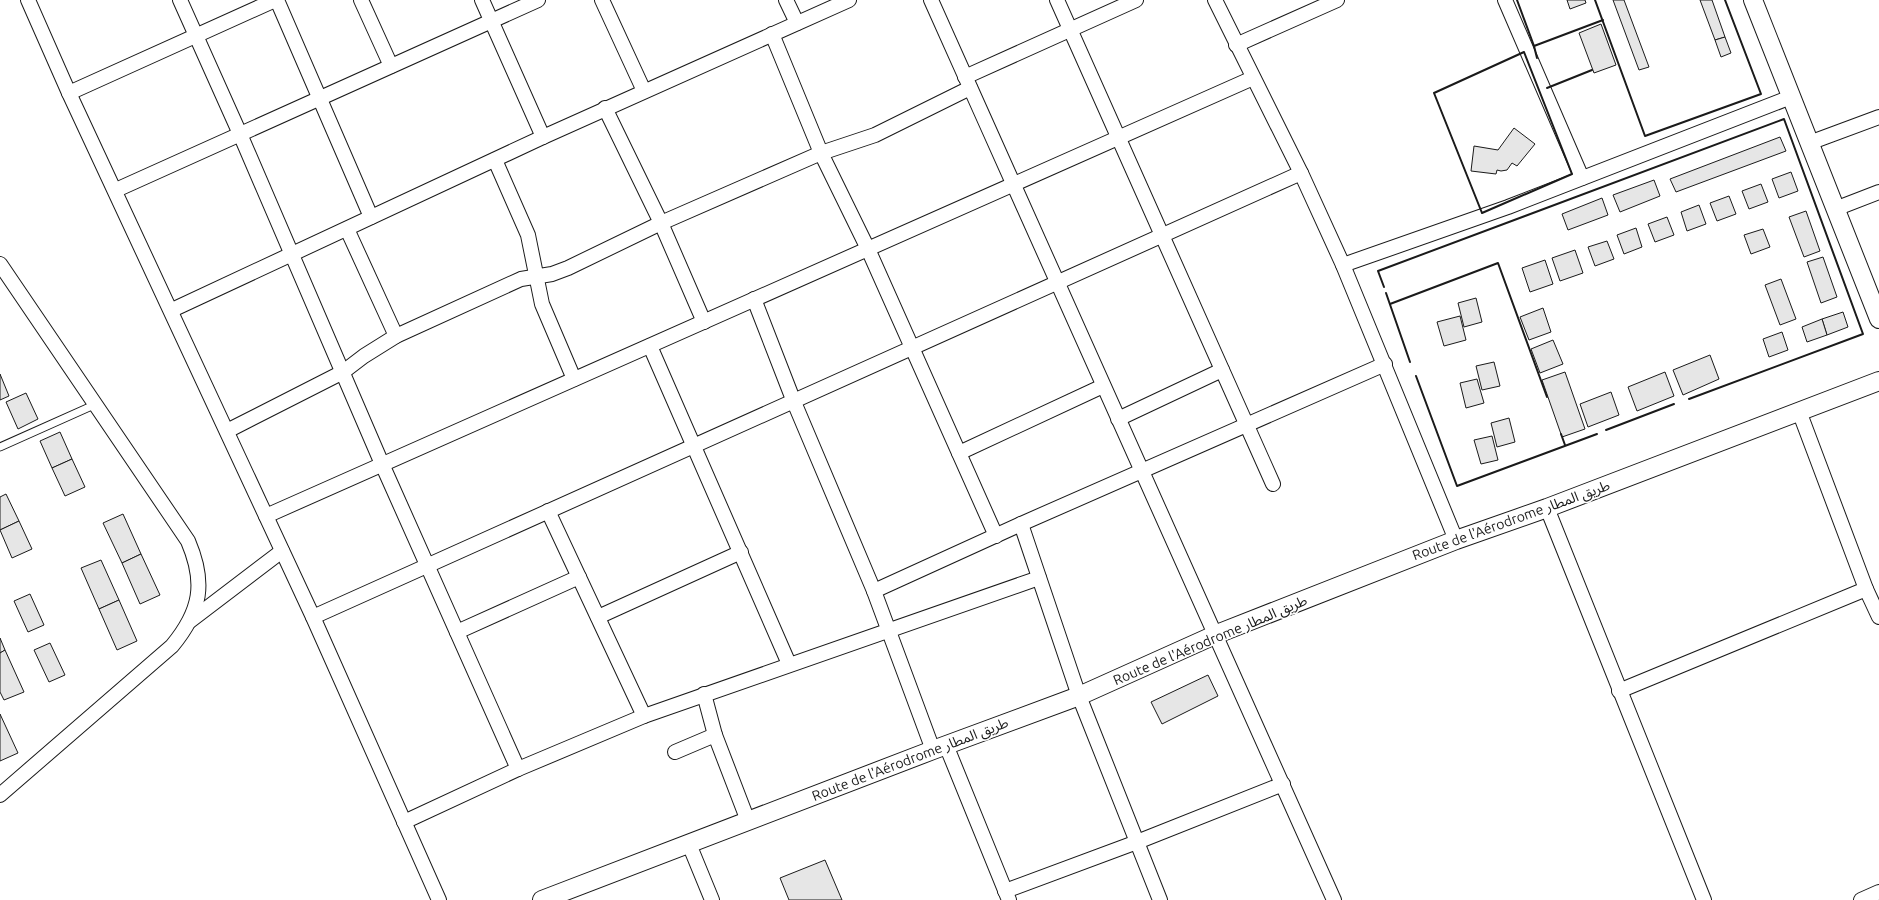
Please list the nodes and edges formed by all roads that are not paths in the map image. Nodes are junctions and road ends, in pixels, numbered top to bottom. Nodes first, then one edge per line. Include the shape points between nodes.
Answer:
1 (28, 0) edge
2 (180, 0) edge
3 (276, 0) edge
4 (361, 0) edge
5 (482, 0) edge
6 (538, 0) edge
7 (602, 0) edge
8 (786, 0) edge
9 (849, 0) edge
10 (931, 0) edge
11 (1057, 0) edge
12 (1136, 0) edge
13 (1215, 0) edge
14 (1337, 0) edge
15 (1505, 0) edge
16 (1753, 0) edge
17 (491, 20) junction
18 (796, 23) junction
19 (1070, 29) junction
20 (772, 34) junction
21 (195, 36) junction
22 (1236, 45) junction
23 (391, 66) junction
24 (1253, 78) junction
25 (967, 83) junction
26 (644, 91) junction
27 (69, 92) junction
28 (1791, 97) junction
29 (320, 98) junction
30 (605, 108) junction
31 (1879, 117) edge
32 (240, 134) junction
33 (543, 137) junction
34 (1117, 138) junction
35 (1810, 143) junction
36 (821, 153) junction
37 (495, 160) junction
38 (1300, 172) junction
39 (1582, 178) junction
40 (1013, 183) junction
41 (116, 190) junction
42 (1879, 192) edge
43 (1836, 209) junction
44 (371, 217) junction
45 (661, 223) junction
46 (347, 228) junction
47 (1161, 235) junction
48 (868, 249) junction
49 (292, 254) junction
50 (0, 264) edge
51 (1343, 265) junction
52 (536, 276) junction
53 (1056, 282) junction
54 (754, 299) junction
55 (172, 310) junction
56 (1879, 320) edge
57 (704, 322) junction
58 (396, 336) junction
59 (650, 346) junction
60 (912, 348) junction
61 (1385, 364) junction
62 (1222, 370) junction
63 (343, 372) junction
64 (574, 380) junction
65 (1879, 381) edge
66 (1103, 386) junction
67 (794, 402) junction
68 (94, 405) junction
69 (1800, 411) junction
70 (1118, 419) junction
71 (1247, 426) junction
72 (227, 431) junction
73 (694, 446) junction
74 (0, 447) edge
75 (959, 453) junction
76 (382, 464) junction
77 (1141, 471) junction
78 (1274, 484) dead end
79 (1546, 508) junction
80 (548, 511) junction
81 (266, 516) junction
82 (1021, 524) junction
83 (996, 536) junction
84 (1456, 540) junction
85 (282, 551) junction
86 (741, 552) junction
87 (428, 565) junction
88 (579, 577) junction
89 (1039, 578) junction
90 (1866, 589) junction
91 (874, 591) junction
92 (313, 617) junction
93 (598, 617) junction
94 (1879, 617) edge
95 (190, 621) junction
96 (889, 631) junction
97 (458, 632) junction
98 (1216, 634) junction
99 (789, 664) junction
100 (1619, 691) junction
101 (704, 694) junction
102 (1079, 696) junction
103 (644, 716) junction
104 (715, 735) junction
105 (939, 747) junction
106 (675, 752) dead end
107 (518, 769) junction
108 (1283, 784) junction
109 (0, 795) edge
110 (748, 821) junction
111 (404, 822) junction
112 (1137, 842) junction
113 (689, 844) junction
114 (1879, 892) edge
115 (1007, 896) edge
116 (439, 900) edge
117 (543, 900) edge
118 (712, 900) edge
119 (1160, 900) edge
120 (1334, 900) edge
121 (1704, 900) edge
122 (1861, 900) edge

1 - 27 street
2 - 21 street
3 - 21 street
3 - 29 street
4 - 23 street
5 - 17 street
6 - 17 street
7 - 26 street
8 - 18 street
9 - 18 street
10 - 25 street
11 - 19 street
12 - 19 street
13 - 22 street
14 - 22 street
15 - 39 street
16 - 28 street
17 - 23 street
17 - 33 street
18 - 20 street
19 - 25 street
19 - 34 street
20 - 26 street
20 - 36 street
21 - 27 street
21 - 32 street
22 - 24 street
23 - 29 street
24 - 34 street
24 - 38 street
25 - 36 street via 875,135
25 - 40 street
26 - 30 street
27 - 41 street
28 - 35 street
28 - 39 street
29 - 32 street
29 - 44 street
30 - 33 street
30 - 45 street
31 - 35 street
32 - 41 street
32 - 49 street
33 - 37 street
34 - 40 street
34 - 47 street
35 - 43 street
36 - 45 street
36 - 48 street
37 - 44 street
37 - 52 street via 528,235
38 - 47 street
38 - 51 street
39 - 51 street
40 - 48 street
40 - 53 street
41 - 55 street
42 - 43 street
43 - 56 street
44 - 46 street
45 - 52 street via 568,268
45 - 57 street
46 - 49 street
46 - 58 street
47 - 53 street
47 - 62 street
48 - 54 street
48 - 60 street
49 - 55 street
49 - 63 street
50 - 68 street
51 - 61 street
52 - 58 street via 521,279
52 - 64 street via 542,304
53 - 60 street
53 - 66 street
54 - 57 street
54 - 67 street
55 - 72 street
57 - 59 street
58 - 63 street
59 - 64 street
59 - 73 street
60 - 67 street
60 - 75 street
61 - 71 street
61 - 84 street
62 - 70 street
62 - 71 street
63 - 72 street
63 - 76 street
64 - 76 street
65 - 69 street, Route de l'Aérodrome طريق المطار
66 - 70 street
66 - 75 street
67 - 73 street
67 - 91 street
68 - 74 lane
68 - 95 street via 196,560 199,575 198,592
69 - 79 street, Route de l'Aérodrome طريق المطار
69 - 90 street
70 - 77 street
71 - 77 street
71 - 78 street
72 - 81 street
73 - 80 street
73 - 86 street
75 - 83 street
76 - 81 street
76 - 87 street
77 - 82 street
77 - 98 street
79 - 84 street, Route de l'Aérodrome طريق المطار
79 - 100 street
80 - 87 street
80 - 88 street
81 - 85 street
82 - 83 street
82 - 89 street
83 - 91 street
84 - 98 street, Route de l'Aérodrome طريق المطار
85 - 92 street
85 - 95 street
86 - 93 street
86 - 99 street
87 - 92 street
87 - 97 street
88 - 93 street
88 - 97 street
89 - 96 street
89 - 102 street
90 - 94 street
90 - 100 street
91 - 96 street
92 - 111 street
93 - 103 street
95 - 109 street via 166,651
96 - 99 street
96 - 105 street
97 - 107 street
98 - 102 street, Route de l'Aérodrome طريق المطار
98 - 108 street
99 - 101 street
100 - 121 street
101 - 103 street
101 - 104 street
102 - 105 street, Route de l'Aérodrome طريق المطار
102 - 112 street
103 - 107 street
104 - 106 street
104 - 110 street
105 - 110 street, Route de l'Aérodrome طريق المطار
105 - 115 street
107 - 111 street
108 - 112 street
108 - 120 street
110 - 113 street, Route de l'Aérodrome طريق المطار
111 - 116 street
112 - 115 street
112 - 119 street
113 - 117 street, Route de l'Aérodrome طريق المطار
113 - 118 street
114 - 122 street

